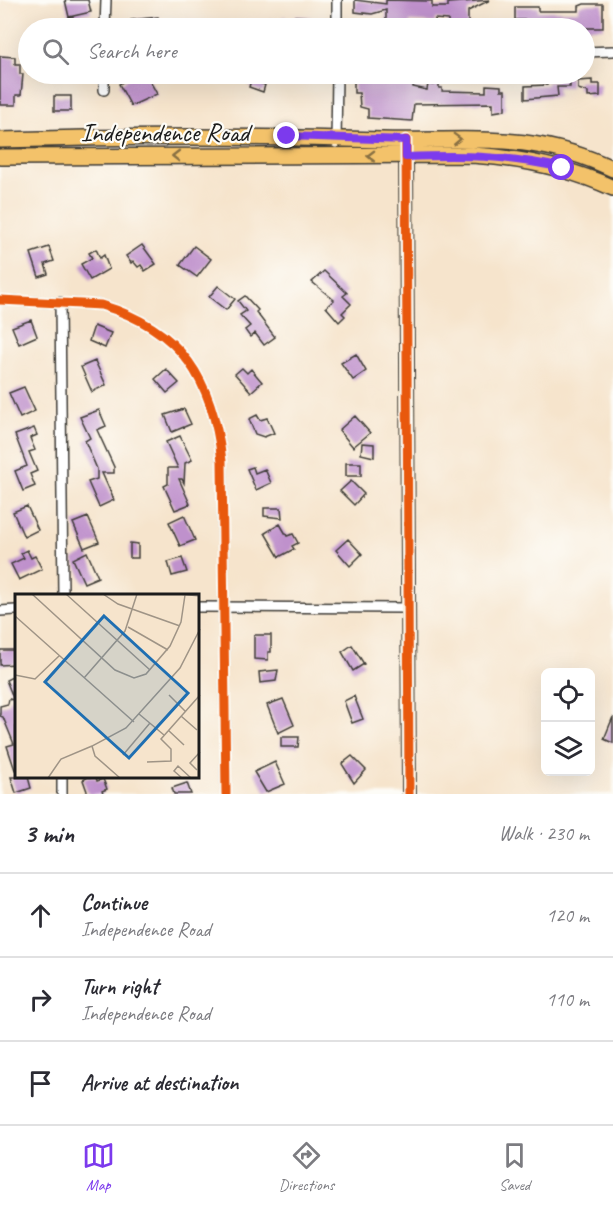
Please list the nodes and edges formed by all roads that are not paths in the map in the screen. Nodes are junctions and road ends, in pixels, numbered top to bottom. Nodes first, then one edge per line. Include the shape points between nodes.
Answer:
1 (105, 0) edge
2 (337, 0) edge
3 (105, 18) edge
4 (338, 18) edge
5 (613, 51) edge
6 (595, 52) edge
7 (104, 84) edge
8 (338, 84) edge
9 (104, 90) dead end
10 (337, 138) junction
11 (0, 140) edge
12 (406, 140) junction
13 (336, 156) junction
14 (0, 157) edge
15 (406, 157) junction
16 (613, 169) edge
17 (613, 188) edge
18 (0, 300) edge
19 (60, 302) junction
20 (63, 594) edge
21 (200, 607) edge
22 (225, 607) junction
23 (407, 608) junction
24 (15, 610) edge
25 (0, 611) edge
26 (226, 794) edge
27 (409, 794) edge

1 - 3 street
2 - 4 street
5 - 6 street
7 - 9 street
8 - 10 street
10 - 11 main road, Independence Road
10 - 12 main road, Independence Road
10 - 13 street
12 - 15 street
12 -> 16 main road, Independence Road via 476,138 528,142 572,152
13 -> 14 main road, Independence Road
15 -> 13 main road, Independence Road
15 - 17 main road, Independence Road via 515,157 570,171
15 - 23 street
18 - 19 street
19 - 20 street
19 - 22 street via 101,305 135,318 181,351 204,384 219,428
21 - 22 street
22 - 23 street
22 - 26 street
23 - 27 street
24 - 25 street

